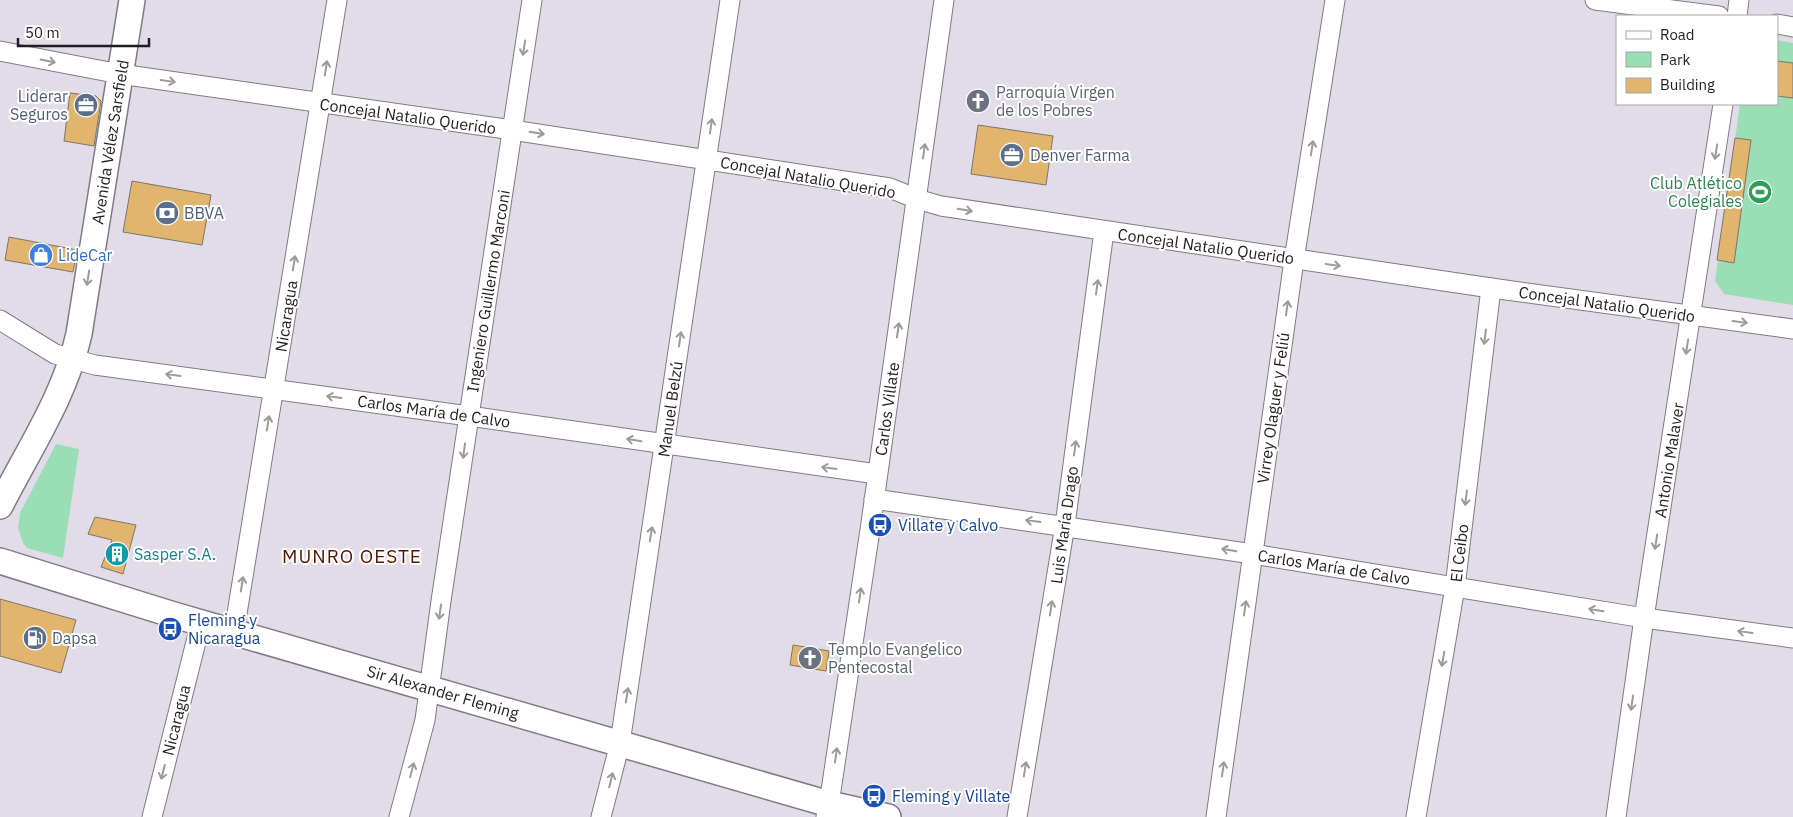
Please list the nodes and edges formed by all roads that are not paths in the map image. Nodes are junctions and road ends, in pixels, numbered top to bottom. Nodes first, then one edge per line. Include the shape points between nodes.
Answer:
1 (132, 0) edge
2 (337, 0) edge
3 (532, 0) edge
4 (730, 0) edge
5 (944, 0) edge
6 (1335, 0) edge
7 (1595, 0) edge
8 (1739, 0) edge
9 (1711, 15) edge
10 (1737, 15) edge
11 (1778, 24) edge
12 (1793, 27) edge
13 (0, 51) edge
14 (120, 74) junction
15 (320, 104) junction
16 (1724, 105) edge
17 (512, 130) junction
18 (707, 160) junction
19 (917, 199) junction
20 (1104, 231) junction
21 (1294, 260) junction
22 (1491, 288) junction
23 (1692, 315) junction
24 (0, 320) edge
25 (1793, 329) edge
26 (73, 360) junction
27 (274, 389) junction
28 (469, 416) junction
29 (665, 445) junction
30 (877, 474) junction
31 (874, 499) junction
32 (0, 506) edge
33 (1065, 525) junction
34 (1253, 554) junction
35 (0, 561) edge
36 (1455, 587) junction
37 (1644, 618) junction
38 (201, 622) junction
39 (234, 632) junction
40 (1793, 638) edge
41 (429, 688) junction
42 (620, 743) junction
43 (828, 810) edge
44 (152, 817) edge
45 (399, 817) edge
46 (602, 817) edge
47 (888, 817) edge
48 (1017, 817) edge
49 (1216, 817) edge
50 (1416, 817) edge
51 (1616, 817) edge

1 - 14 main road, Avenida Vélez Sarsfield
15 -> 2 street, Nicaragua
3 -> 17 street, Ingeniero Guillermo Marconi
18 -> 4 street, Manuel Belzú
19 -> 5 street, Carlos Villate
21 -> 6 street, Virrey Olaguer y Feliú
7 - 9 street
8 - 10 street
11 - 12 street
13 -> 14 street, Concejal Natalio Querido
14 -> 15 street, Concejal Natalio Querido
14 -> 26 main road, Avenida Vélez Sarsfield
15 - 17 street, Concejal Natalio Querido
27 -> 15 street, Nicaragua
16 -> 23 street, Antonio Malaver
17 -> 18 street, Concejal Natalio Querido
17 - 28 street, Ingeniero Guillermo Marconi
18 - 19 street, Concejal Natalio Querido via 890,188
29 -> 18 street, Manuel Belzú
19 -> 20 street, Concejal Natalio Querido via 941,206
30 -> 19 street, Carlos Villate
20 - 21 street, Concejal Natalio Querido
33 -> 20 street, Luis María Drago
21 -> 22 street, Concejal Natalio Querido
34 -> 21 street, Virrey Olaguer y Feliú
22 - 23 street, Concejal Natalio Querido
22 -> 36 street, El Ceibo
23 -> 25 street, Concejal Natalio Querido
23 -> 37 street, Antonio Malaver
24 - 26 street, Carlos María de Calvo via 49,351
27 -> 26 street, Carlos María de Calvo
26 - 32 main road, Avenida Vélez Sarsfield via 57,399
28 -> 27 street, Carlos María de Calvo
39 -> 27 street, Nicaragua
29 -> 28 street, Carlos María de Calvo
28 -> 41 street, Ingeniero Guillermo Marconi
30 -> 29 street, Carlos María de Calvo
42 -> 29 street, Manuel Belzú
30 - 31 street, Carlos Villate
33 -> 31 street, Carlos María de Calvo
43 -> 31 street, Carlos Villate
34 -> 33 street, Carlos María de Calvo
48 -> 33 street, Luis María Drago
34 - 36 street, Carlos María de Calvo
49 -> 34 street, Virrey Olaguer y Feliú
35 - 38 main road, Sir Alexander Fleming
37 -> 36 street, Carlos María de Calvo
36 -> 50 street, El Ceibo
40 -> 37 street, Carlos María de Calvo
37 -> 51 street, Antonio Malaver
38 - 39 main road, Sir Alexander Fleming
38 -> 44 street, Nicaragua
39 - 41 main road, Sir Alexander Fleming
41 - 42 main road, Sir Alexander Fleming
45 -> 41 street, Ingeniero Guillermo Marconi via 425,720
42 - 43 main road, Sir Alexander Fleming
46 -> 42 street, Manuel Belzú
43 - 47 main road, Sir Alexander Fleming

